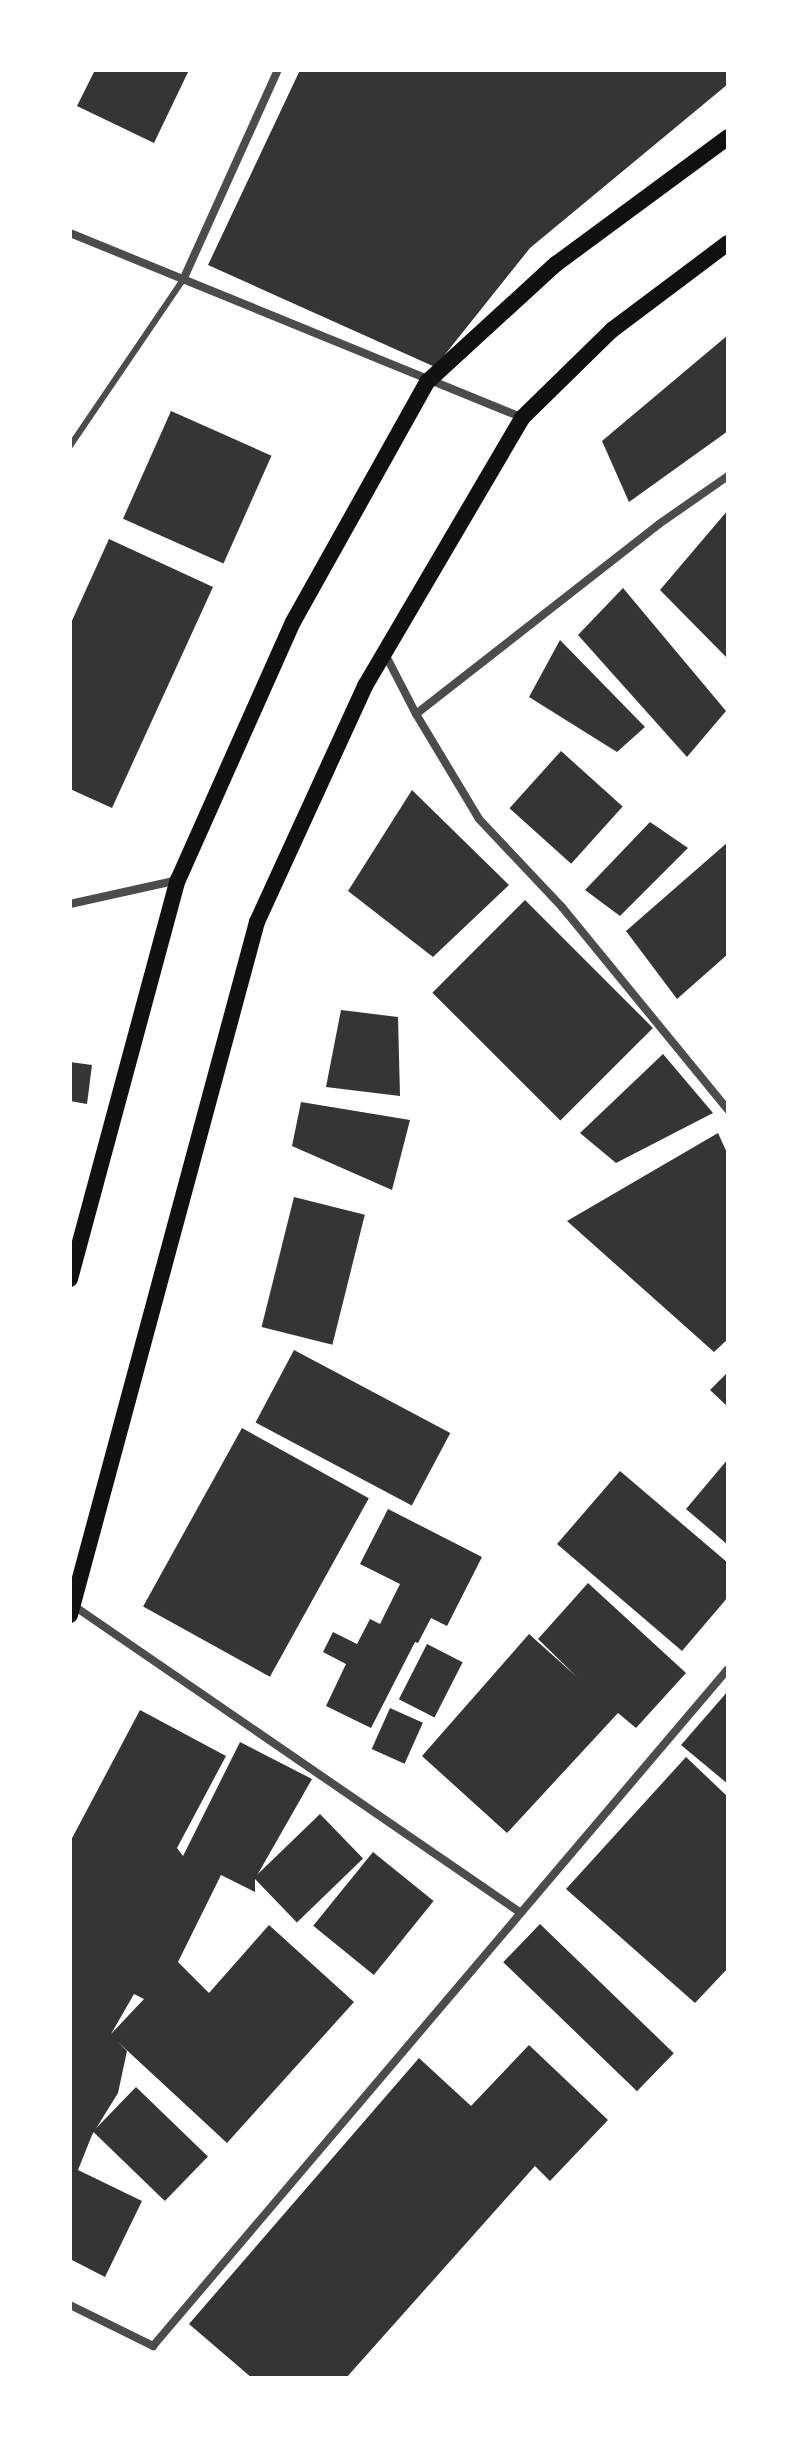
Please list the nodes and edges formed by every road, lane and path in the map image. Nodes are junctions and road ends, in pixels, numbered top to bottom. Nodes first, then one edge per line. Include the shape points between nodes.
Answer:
1 (278, 70) edge
2 (728, 137) edge
3 (70, 233) edge
4 (728, 243) edge
5 (183, 280) junction
6 (427, 382) junction
7 (522, 418) junction
8 (70, 446) edge
9 (728, 476) edge
10 (384, 652) junction
11 (416, 714) junction
12 (178, 880) junction
13 (70, 904) edge
14 (728, 1110) edge
15 (70, 1279) edge
16 (72, 1611) edge
17 (728, 1669) edge
18 (521, 1913) junction
19 (70, 2305) edge

1 - 5 street
2 - 6 main road via 556,264
3 - 5 street
4 - 7 main road via 612,330
5 - 6 street
5 - 8 lane
6 - 7 street
6 - 12 main road via 293,622
7 - 10 main road
9 - 11 street
10 - 11 street
10 - 16 main road via 257,922
11 - 14 street via 479,819 562,907
12 - 13 street
12 - 15 main road
16 - 18 street
17 - 18 street
18 - 19 street via 153,2346

